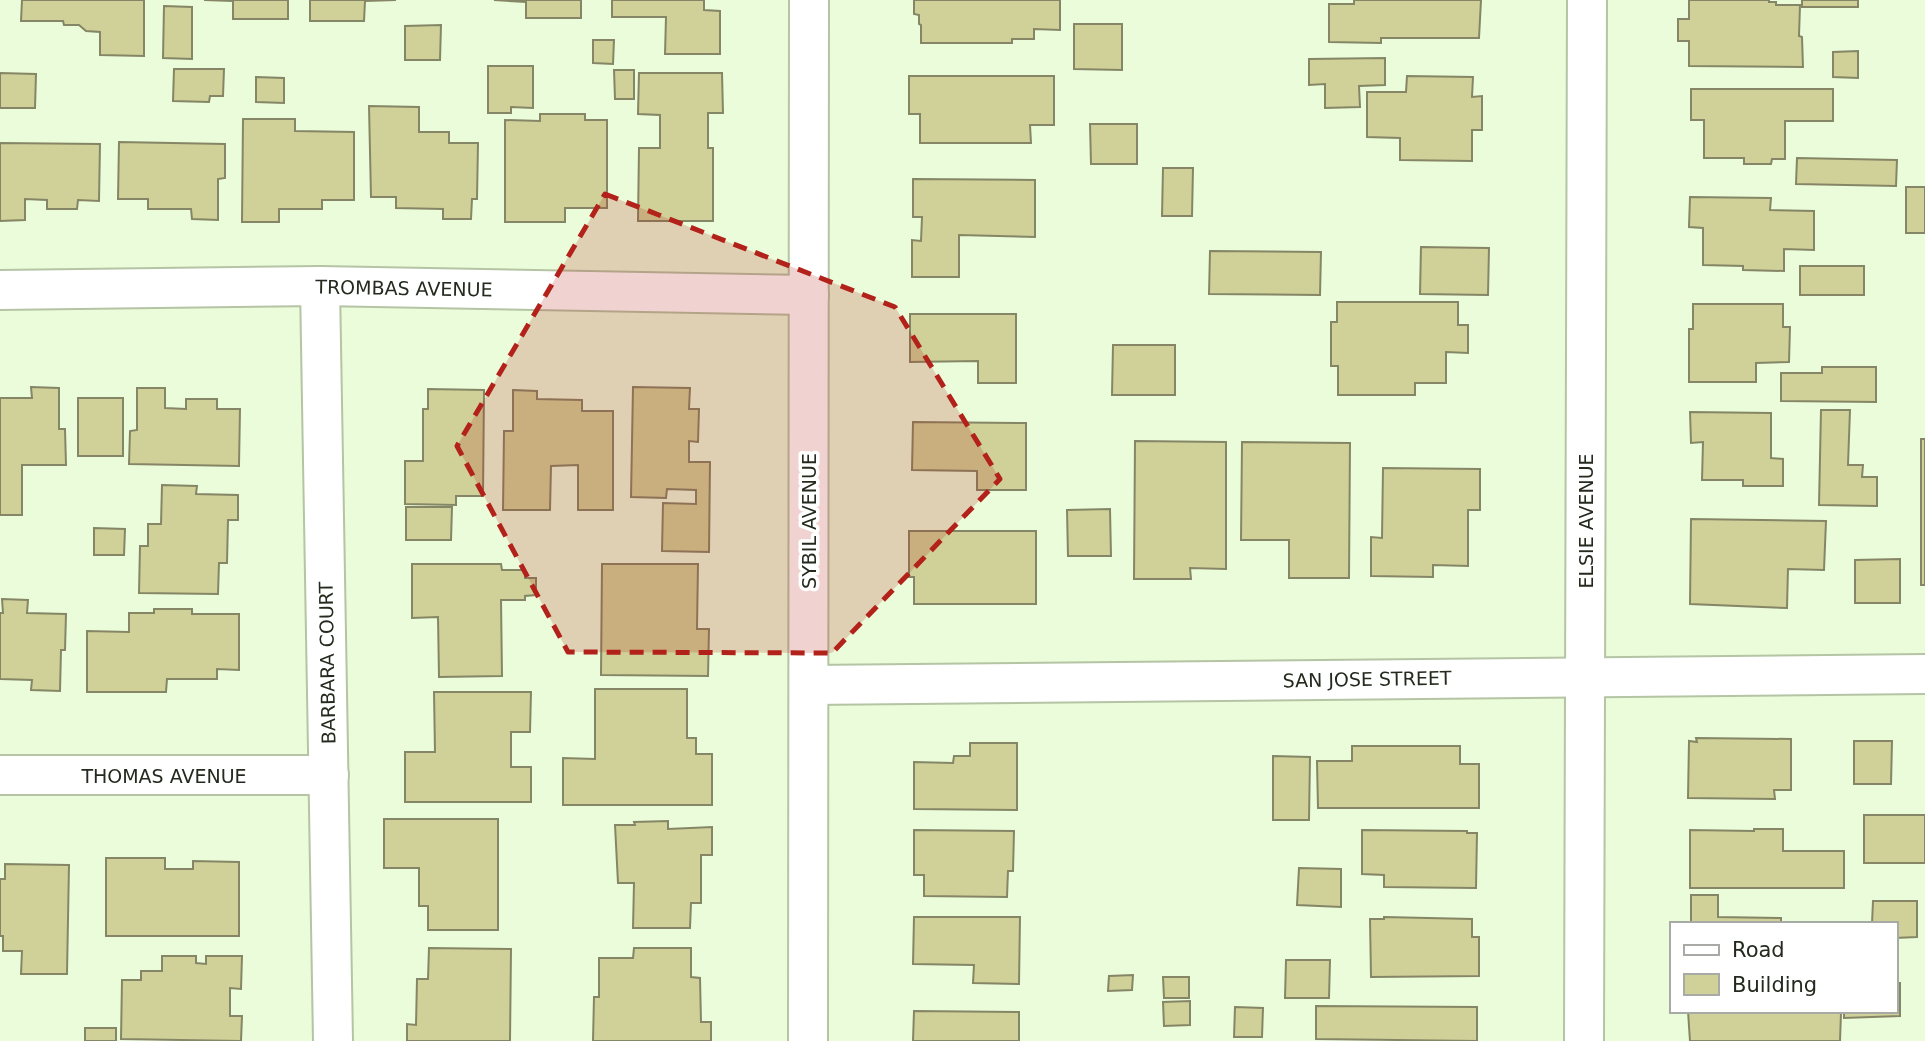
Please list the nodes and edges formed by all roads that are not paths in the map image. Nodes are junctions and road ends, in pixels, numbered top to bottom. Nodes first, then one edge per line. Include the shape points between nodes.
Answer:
1 (809, 0) edge
2 (1587, 0) edge
3 (320, 286) junction
4 (0, 290) edge
5 (809, 295) junction
6 (1925, 674) edge
7 (1585, 677) junction
8 (809, 685) junction
9 (0, 775) edge
10 (329, 775) junction
11 (333, 1041) edge
12 (808, 1041) edge
13 (1584, 1041) edge

1 - 5 street, SYBIL AVENUE
2 - 7 street, ELSIE AVENUE
3 - 4 street, TROMBAS AVENUE
3 - 5 street, TROMBAS AVENUE
3 - 10 street, BARBARA COURT
5 - 8 street, SYBIL AVENUE
6 - 7 street, SAN JOSE STREET
7 - 8 street, SAN JOSE STREET
7 - 13 street, ELSIE AVENUE
8 - 12 street, SYBIL AVENUE
9 - 10 street, THOMAS AVENUE
10 - 11 street, BARBARA COURT

